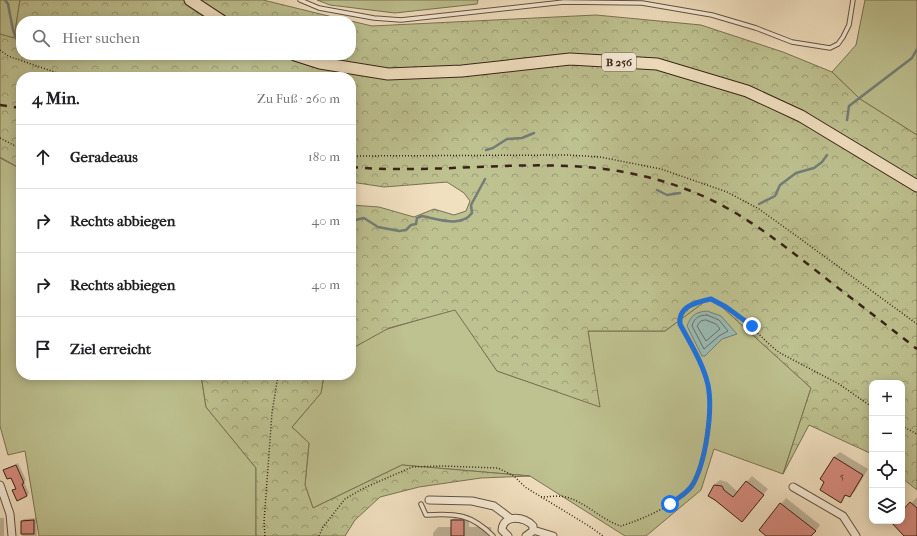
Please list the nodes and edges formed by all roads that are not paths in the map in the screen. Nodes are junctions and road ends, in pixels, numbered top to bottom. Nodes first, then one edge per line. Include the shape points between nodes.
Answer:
1 (190, 0) edge
2 (300, 0) edge
3 (853, 0) edge
4 (214, 16) edge
5 (311, 60) edge
6 (917, 186) edge
7 (0, 485) edge
8 (793, 487) dead end
9 (429, 500) dead end
10 (421, 504) dead end
11 (510, 518) junction
12 (533, 530) junction
13 (505, 535) edge
14 (12, 536) edge
15 (493, 536) edge
16 (526, 536) edge
17 (553, 536) edge
18 (856, 536) edge

1 - 4 main road
2 - 3 lane via 319,8 401,20 564,2 642,3 712,16 756,28 792,42 830,48 838,44 849,25
5 - 6 main road, B 256 via 388,74 462,71 570,59 657,64 754,94 801,116
7 - 14 street via 10,514
8 - 18 street via 843,516
9 - 11 street via 472,501 494,506
10 - 15 lane via 426,516 462,515
11 - 12 street via 531,524
11 - 13 street via 502,524
12 - 16 street
12 - 17 street

